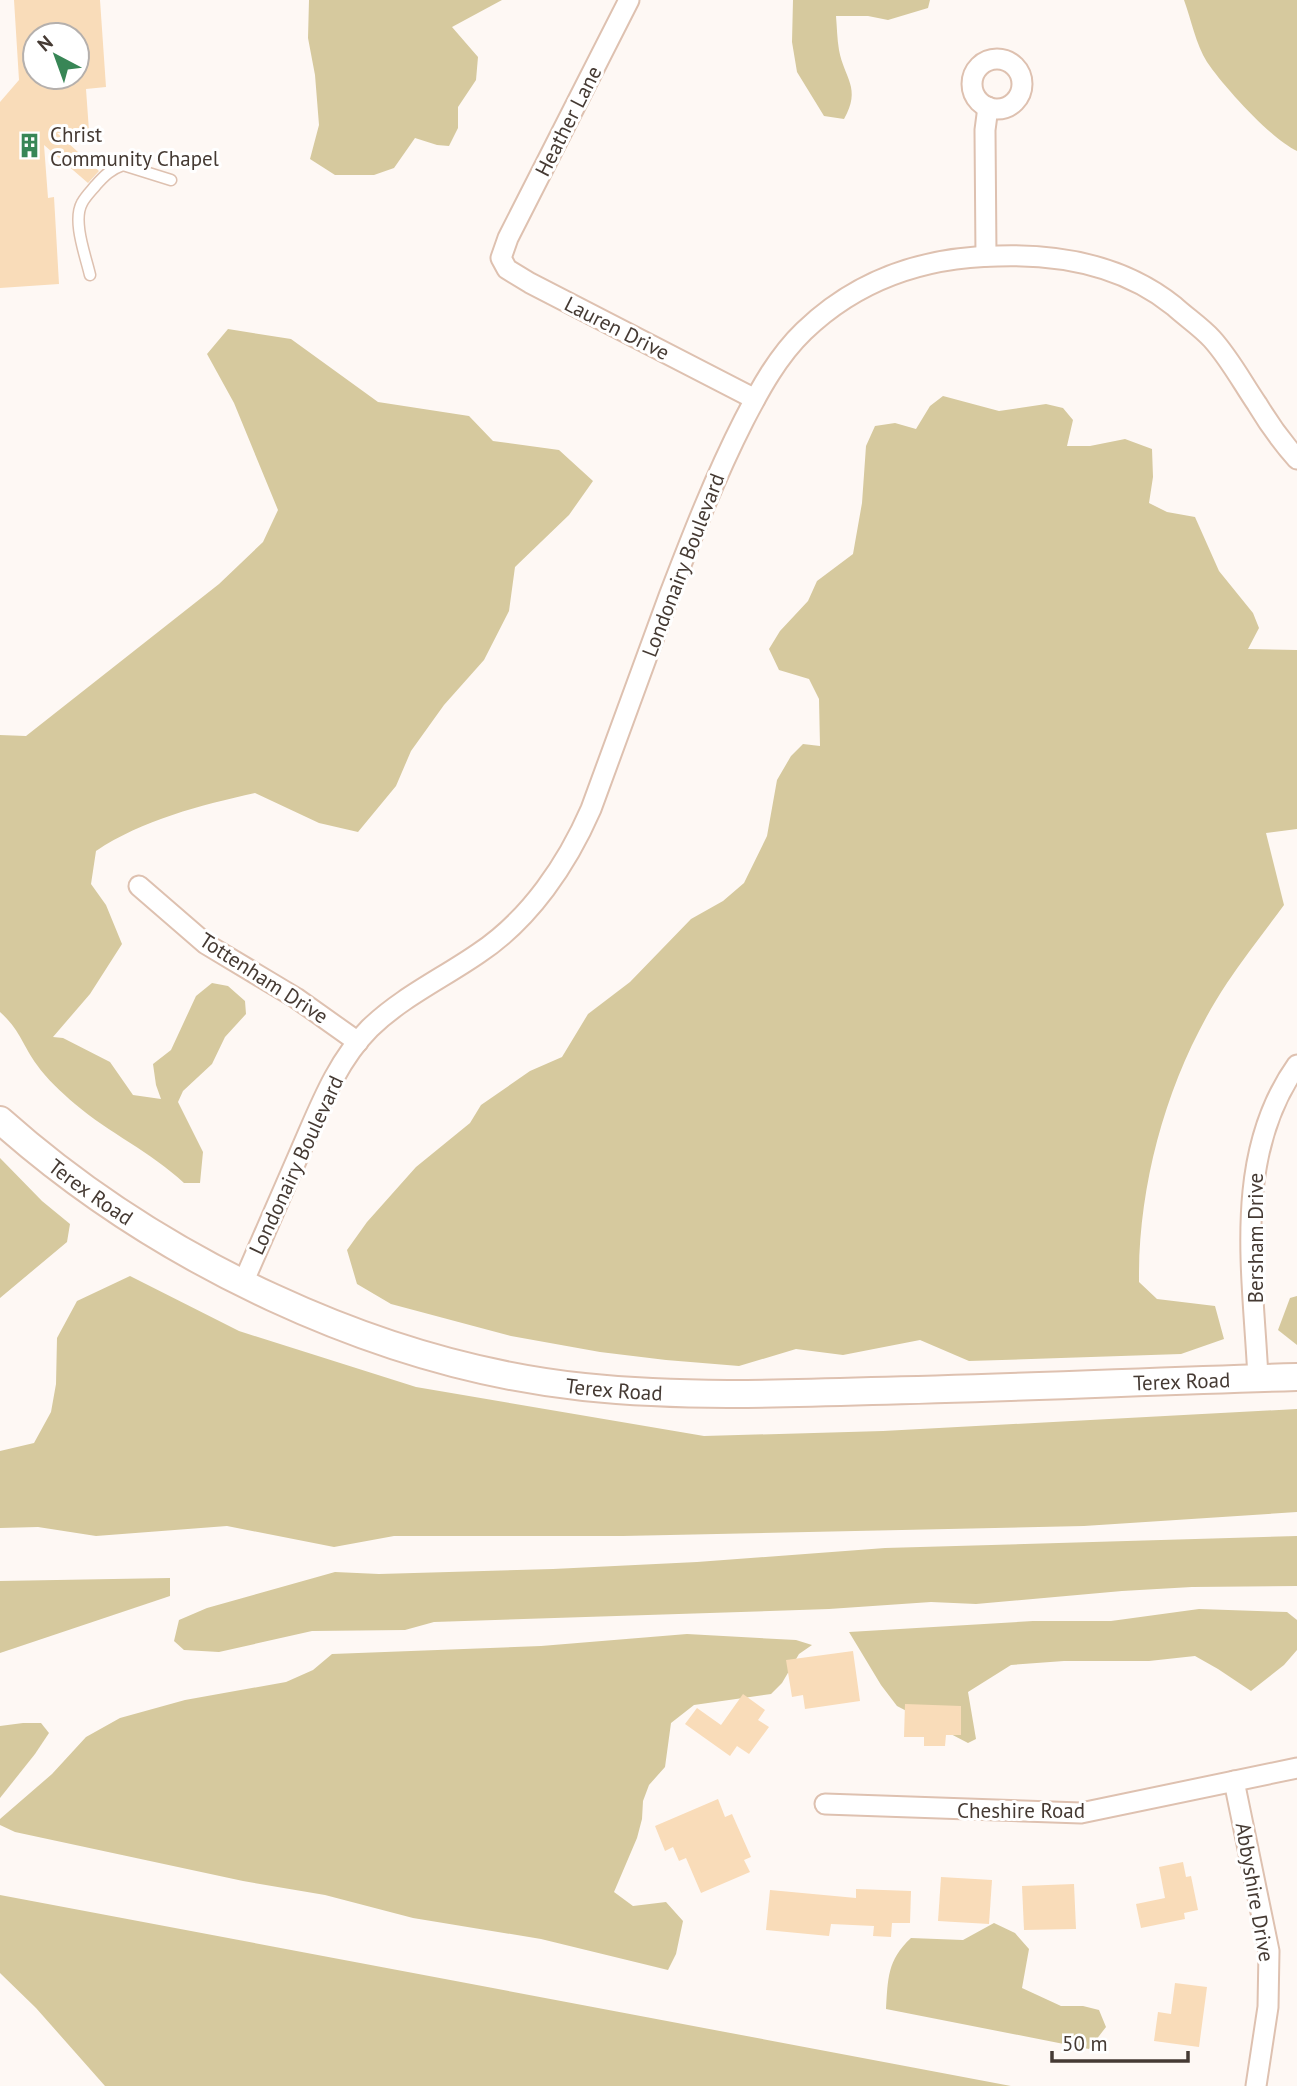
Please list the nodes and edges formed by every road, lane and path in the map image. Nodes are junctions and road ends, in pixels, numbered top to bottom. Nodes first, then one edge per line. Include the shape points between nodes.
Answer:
1 (629, 0) edge
2 (988, 107) dead end
3 (171, 180) dead end
4 (506, 242) joint
5 (986, 256) junction
6 (90, 275) dead end
7 (755, 399) junction
8 (1297, 459) edge
9 (139, 886) dead end
10 (358, 1042) junction
11 (1297, 1065) edge
12 (0, 1121) edge
13 (243, 1283) junction
14 (1297, 1377) edge
15 (1258, 1378) junction
16 (1297, 1769) edge
17 (1234, 1781) junction
18 (825, 1804) dead end
19 (1256, 2086) edge

1 - 4 street, Heather Lane
2 - 5 street
3 - 6 lane via 123,165 106,174 92,190 78,214
4 - 7 street, Lauren Drive via 501,258 507,269
5 - 7 street, Londonairy Boulevard via 918,265 841,300 802,333
5 - 8 street, Londonairy Boulevard via 1074,261 1149,289 1212,339
7 - 10 street, Londonairy Boulevard via 701,510 591,808 556,874 495,941 399,1004
9 - 10 street, Tottenham Drive via 206,944
10 - 13 street, Londonairy Boulevard via 326,1094
11 - 15 street, Bersham Drive via 1277,1098 1256,1162 1251,1235
12 - 13 main road, Terex Road via 152,1234
13 - 15 main road, Terex Road via 310,1314 396,1345 479,1368 582,1387 757,1395
14 - 15 main road, Terex Road
16 - 17 street, Cheshire Road
17 - 18 street, Cheshire Road via 1081,1813
17 - 19 street, Abbyshire Drive via 1269,1951 1268,2007

